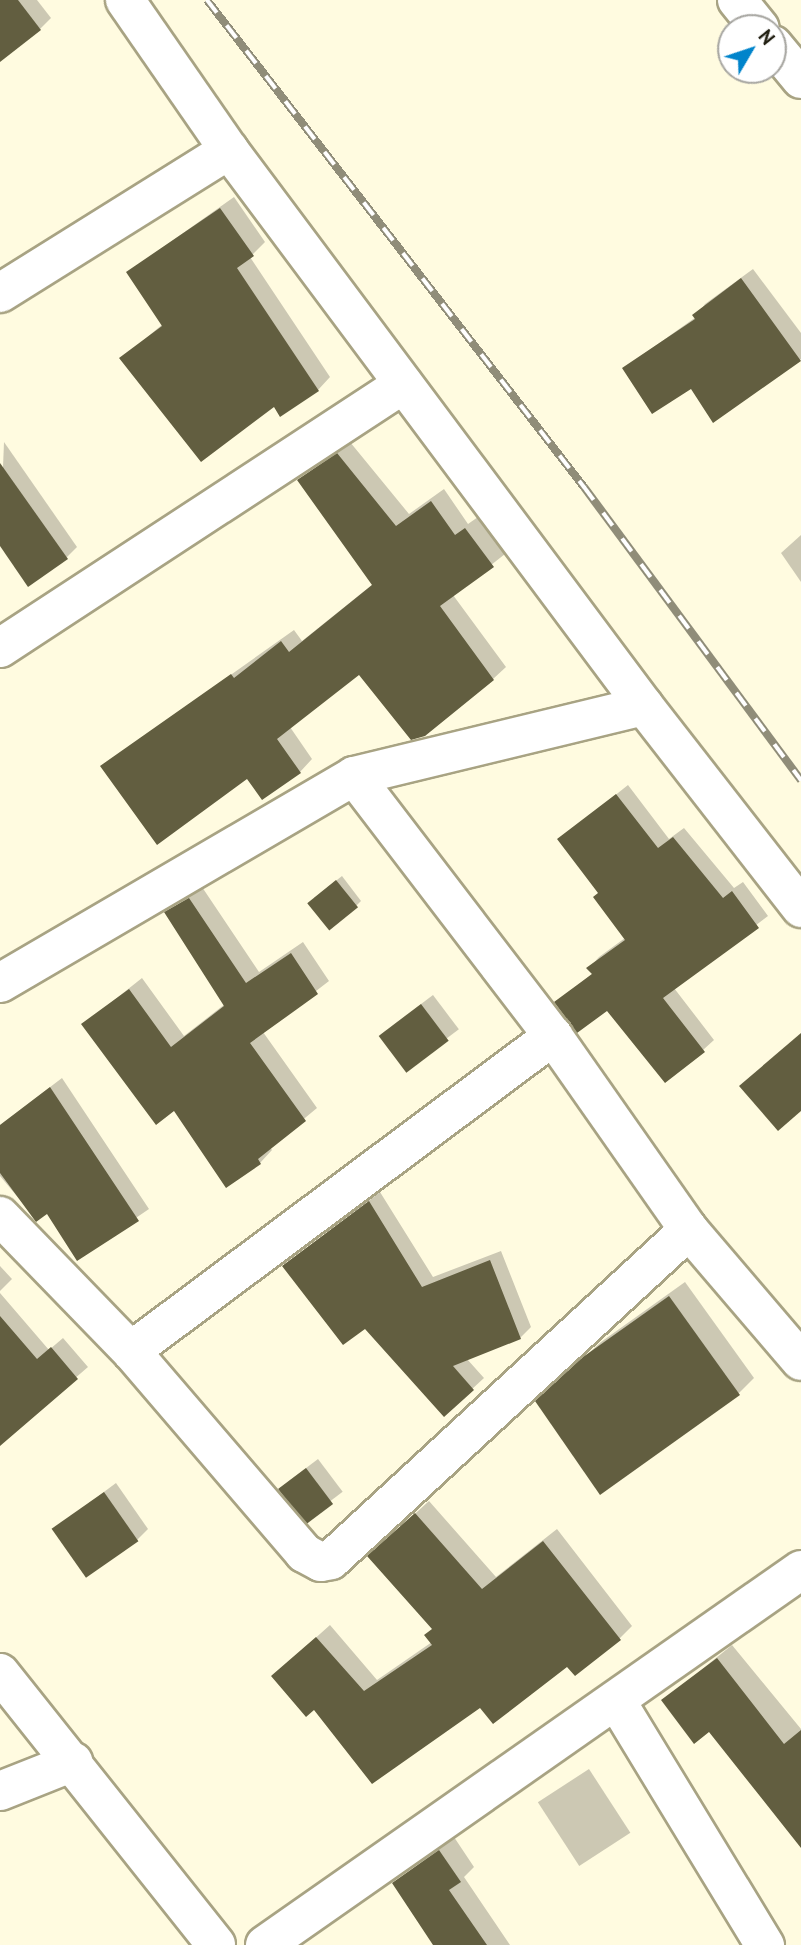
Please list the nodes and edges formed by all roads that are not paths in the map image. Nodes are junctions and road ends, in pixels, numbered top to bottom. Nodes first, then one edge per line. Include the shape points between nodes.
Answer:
1 (125, 0) edge
2 (737, 0) edge
3 (748, 14) edge
4 (787, 62) edge
5 (801, 79) edge
6 (229, 150) junction
7 (0, 293) edge
8 (403, 384) junction
9 (0, 648) edge
10 (644, 706) junction
11 (354, 776) junction
12 (801, 908) edge
13 (0, 983) edge
14 (553, 1036) junction
15 (0, 1216) edge
16 (689, 1230) junction
17 (131, 1350) junction
18 (801, 1361) edge
19 (801, 1570) edge
20 (0, 1673) edge
21 (617, 1702) junction
22 (73, 1762) junction
23 (0, 1791) edge
24 (216, 1945) edge
25 (265, 1945) edge
26 (765, 1945) edge

1 - 6 street
2 - 3 street
4 - 5 street
6 - 7 street
6 - 8 street
8 - 9 street
8 - 10 street
10 - 11 street
10 - 12 street
11 - 13 street
11 - 14 street
14 - 16 street
14 - 17 street
15 - 17 street
16 - 17 street via 331,1560 313,1560 304,1553
16 - 18 street
19 - 21 street
20 - 22 street
21 - 25 street
21 - 26 street
22 - 23 street
22 - 24 street

